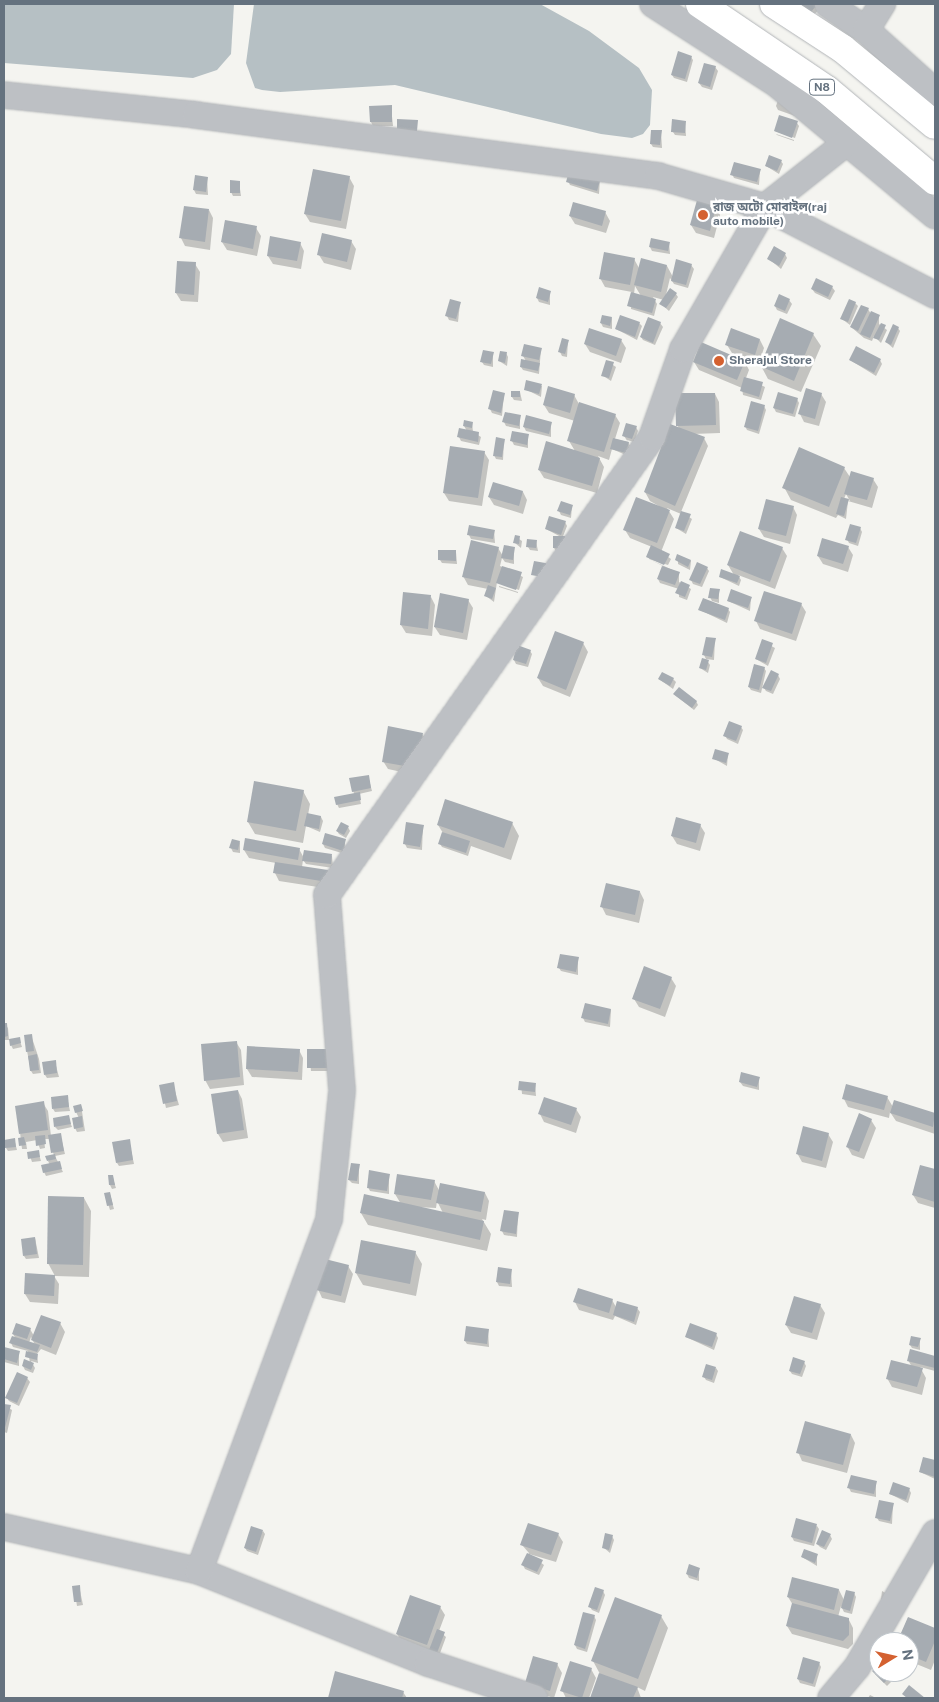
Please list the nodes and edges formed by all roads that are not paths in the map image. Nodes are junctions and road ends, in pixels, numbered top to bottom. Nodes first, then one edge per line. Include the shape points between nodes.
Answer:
1 (653, 4) edge
2 (700, 4) edge
3 (774, 4) edge
4 (828, 4) edge
5 (882, 4) edge
6 (866, 30) junction
7 (935, 92) edge
8 (4, 94) edge
9 (935, 125) edge
10 (846, 143) junction
11 (935, 181) edge
12 (765, 206) junction
13 (935, 216) edge
14 (935, 295) edge
15 (4, 1526) edge
16 (935, 1533) edge
17 (199, 1570) junction
18 (534, 1698) edge
19 (831, 1698) edge

1 - 10 street via 778,85
2 - 11 highway, N8 via 827,90
3 - 9 highway via 843,49
4 - 6 street
5 - 6 street
6 - 7 street
8 - 12 street via 196,115 658,176
10 - 12 street
10 - 13 street
12 - 14 street
12 - 17 street via 683,348 652,437 327,895 342,1090 329,1219
15 - 17 street
16 - 19 street via 856,1667
17 - 18 street via 428,1663

